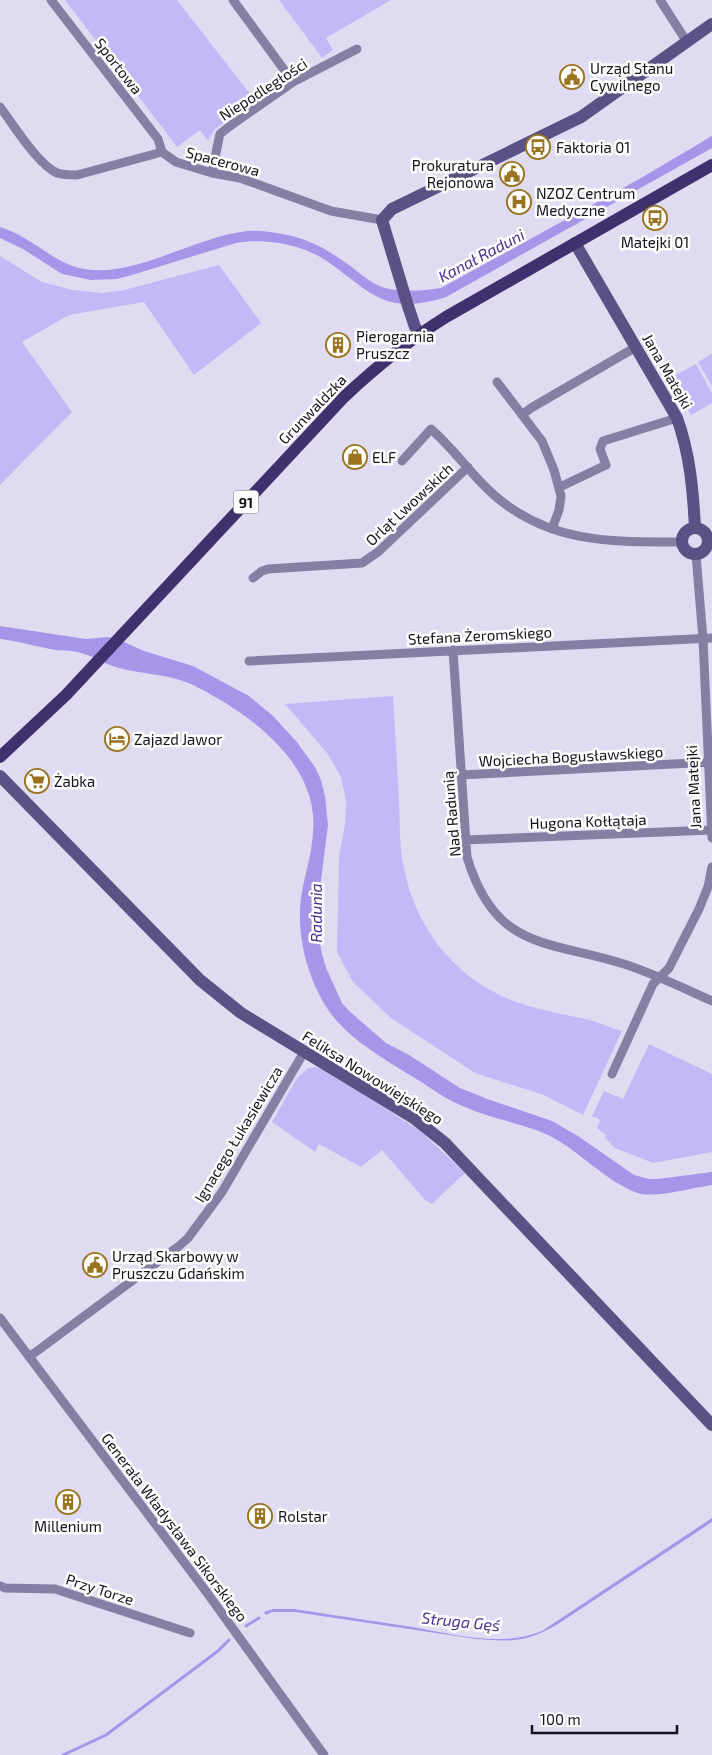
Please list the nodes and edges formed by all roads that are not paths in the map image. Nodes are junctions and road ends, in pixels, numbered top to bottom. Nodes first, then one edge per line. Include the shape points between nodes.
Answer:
1 (51, 0) edge
2 (233, 0) edge
3 (660, 0) edge
4 (712, 24) edge
5 (687, 42) junction
6 (357, 49) dead end
7 (293, 82) junction
8 (0, 107) edge
9 (162, 152) junction
10 (712, 165) edge
11 (212, 173) junction
12 (382, 220) junction
13 (575, 243) junction
14 (419, 334) junction
15 (636, 347) junction
16 (497, 382) dead end
17 (522, 416) junction
18 (677, 418) junction
19 (402, 462) dead end
20 (468, 467) junction
21 (560, 487) junction
22 (696, 528) junction
23 (552, 529) junction
24 (710, 540) edge
25 (682, 542) junction
26 (696, 555) junction
27 (253, 578) dead end
28 (707, 638) edge
29 (452, 650) junction
30 (249, 661) dead end
31 (0, 757) edge
32 (710, 762) edge
33 (461, 775) junction
34 (0, 776) edge
35 (712, 830) edge
36 (712, 838) edge
37 (464, 840) junction
38 (712, 867) edge
39 (659, 977) junction
40 (712, 1001) edge
41 (304, 1052) junction
42 (612, 1074) dead end
43 (0, 1318) edge
44 (30, 1357) junction
45 (712, 1425) edge
46 (0, 1586) edge
47 (190, 1633) dead end
48 (324, 1755) edge

1 - 9 street, Sportowa via 158,139
2 - 7 street
3 - 5 street
4 - 5 street
5 - 12 street via 580,117 392,209
6 - 7 street, Niepodległości
7 - 11 street, Niepodległości via 220,134
8 - 9 street via 42,163 57,173 77,175
9 - 11 street, Spacerowa via 176,162
10 - 13 main road, Grunwaldzka / 91
11 - 12 street, Spacerowa via 240,178 331,211
12 - 14 street
13 - 14 main road, Grunwaldzka / 91
13 - 15 street, Jana Matejki
14 - 31 main road, Grunwaldzka / 91 via 344,397 66,695
15 - 17 street
15 - 18 street, Jana Matejki
16 - 17 street
17 - 21 street via 542,441
18 - 21 street via 603,441 600,449 606,465
18 - 22 street, Jana Matejki via 690,468
19 - 20 street via 431,429
20 - 23 street via 509,507
20 - 27 street, Orląt Lwowskich via 378,552 362,563 268,569
21 - 23 street via 559,510
22 - 24 street via 706,533
22 - 25 street via 685,532
23 - 25 street via 603,541
24 - 26 street via 704,552
25 - 26 street via 686,551
26 - 28 street, Jana Matejki
28 - 29 street, Stefana Żeromskiego
28 - 32 street, Jana Matejki
29 - 30 street, Stefana Żeromskiego
29 - 33 street, Nad Radunią
32 - 33 street, Wojciecha Bogusławskiego
32 - 35 street, Jana Matejki
33 - 37 street, Nad Radunią
34 - 41 street, Feliksa Nowowiejskiego via 200,980 237,1011
35 - 36 street, Jana Matejki
35 - 37 street, Hugona Kołłątaja
37 - 39 street, Nad Radunią via 473,877 481,894 510,928 550,946 624,964
38 - 39 street via 699,909 669,968
39 - 40 street, Nad Radunią
39 - 42 street
41 - 44 street, Ignacego Łukasiewicza via 222,1192 188,1238
41 - 45 street, Feliksa Nowowiejskiego via 415,1119 438,1137
43 - 44 street, Generała Władysława Sikorskiego
44 - 48 street, Generała Władysława Sikorskiego
46 - 47 street, Przy Torze via 55,1589

